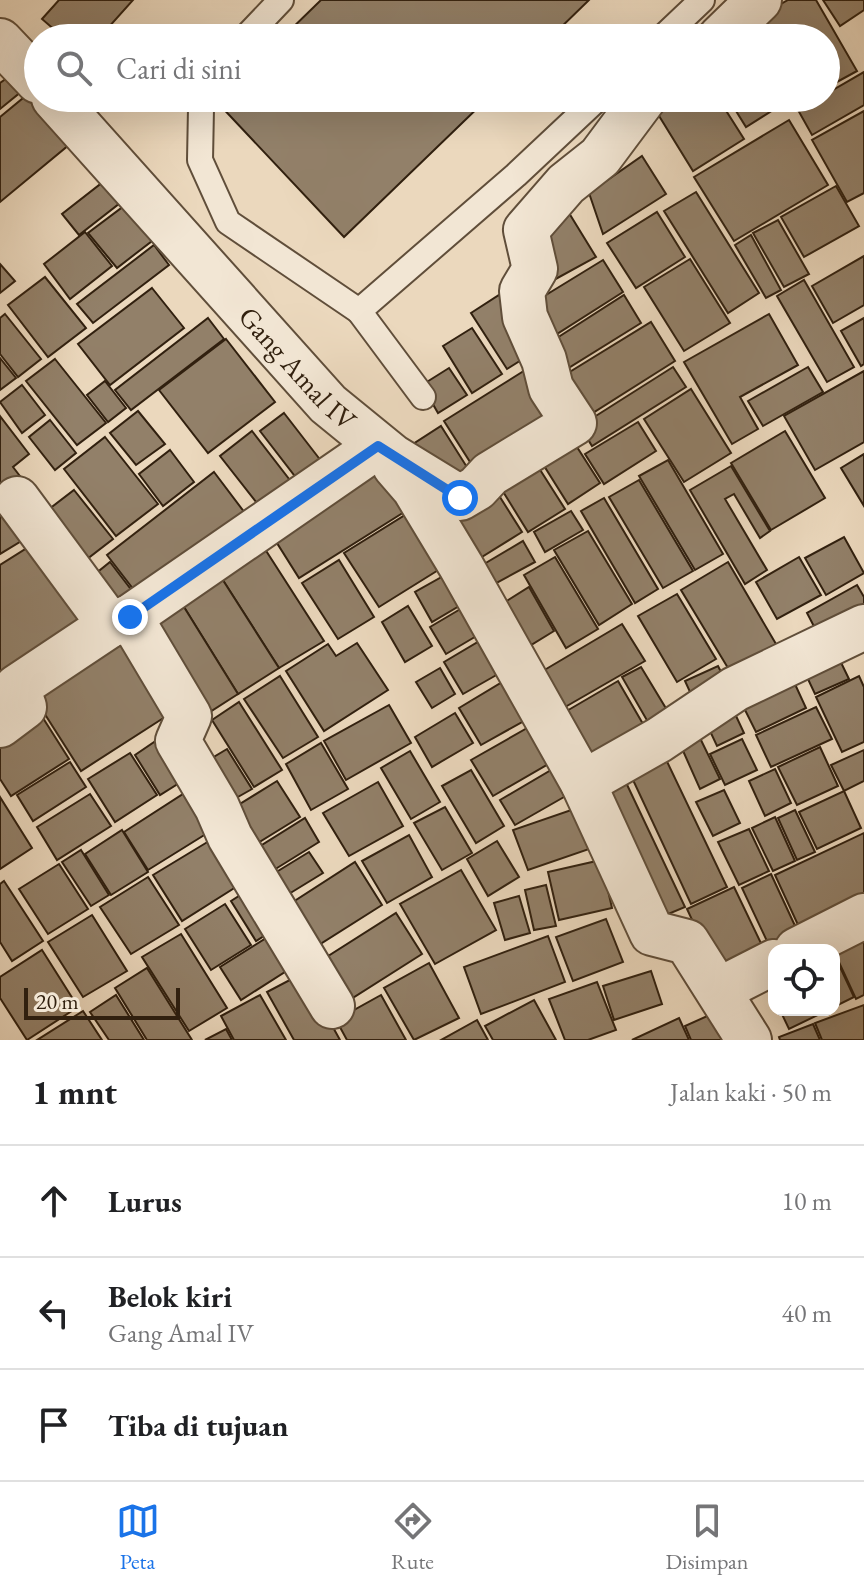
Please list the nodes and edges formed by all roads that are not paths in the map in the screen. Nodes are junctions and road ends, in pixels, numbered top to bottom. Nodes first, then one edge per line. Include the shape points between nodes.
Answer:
1 (281, 0) edge
2 (702, 0) edge
3 (759, 0) edge
4 (258, 24) edge
5 (677, 24) edge
6 (734, 24) edge
7 (0, 41) edge
8 (24, 66) edge
9 (67, 112) edge
10 (201, 112) edge
11 (583, 112) edge
12 (634, 112) edge
13 (359, 311) junction
14 (423, 397) dead end
15 (378, 446) junction
16 (17, 499) dead end
17 (120, 621) junction
18 (864, 627) edge
19 (0, 725) edge
20 (583, 783) junction
21 (864, 916) edge
22 (809, 944) edge
23 (768, 965) edge
24 (719, 990) junction
25 (332, 1006) dead end
26 (749, 1040) edge

1 - 4 lane
2 - 5 lane
3 - 6 street
7 - 8 street
9 - 15 street, Gang Amal IV via 328,404
10 - 13 lane via 200,160 228,222
11 - 13 lane
12 - 15 street via 600,157 566,184 526,230 535,269 522,291 525,317 551,388 574,423 460,498
13 - 14 lane
15 - 17 street, Gang Amal IV
15 - 20 street via 414,488
16 - 17 street
17 - 19 street, Gang Amal IV via 17,687 24,707
17 - 25 street via 189,716 178,741
18 - 20 street via 735,689
20 - 24 street via 652,933 687,942
21 - 22 street
23 - 24 street
24 - 26 street

